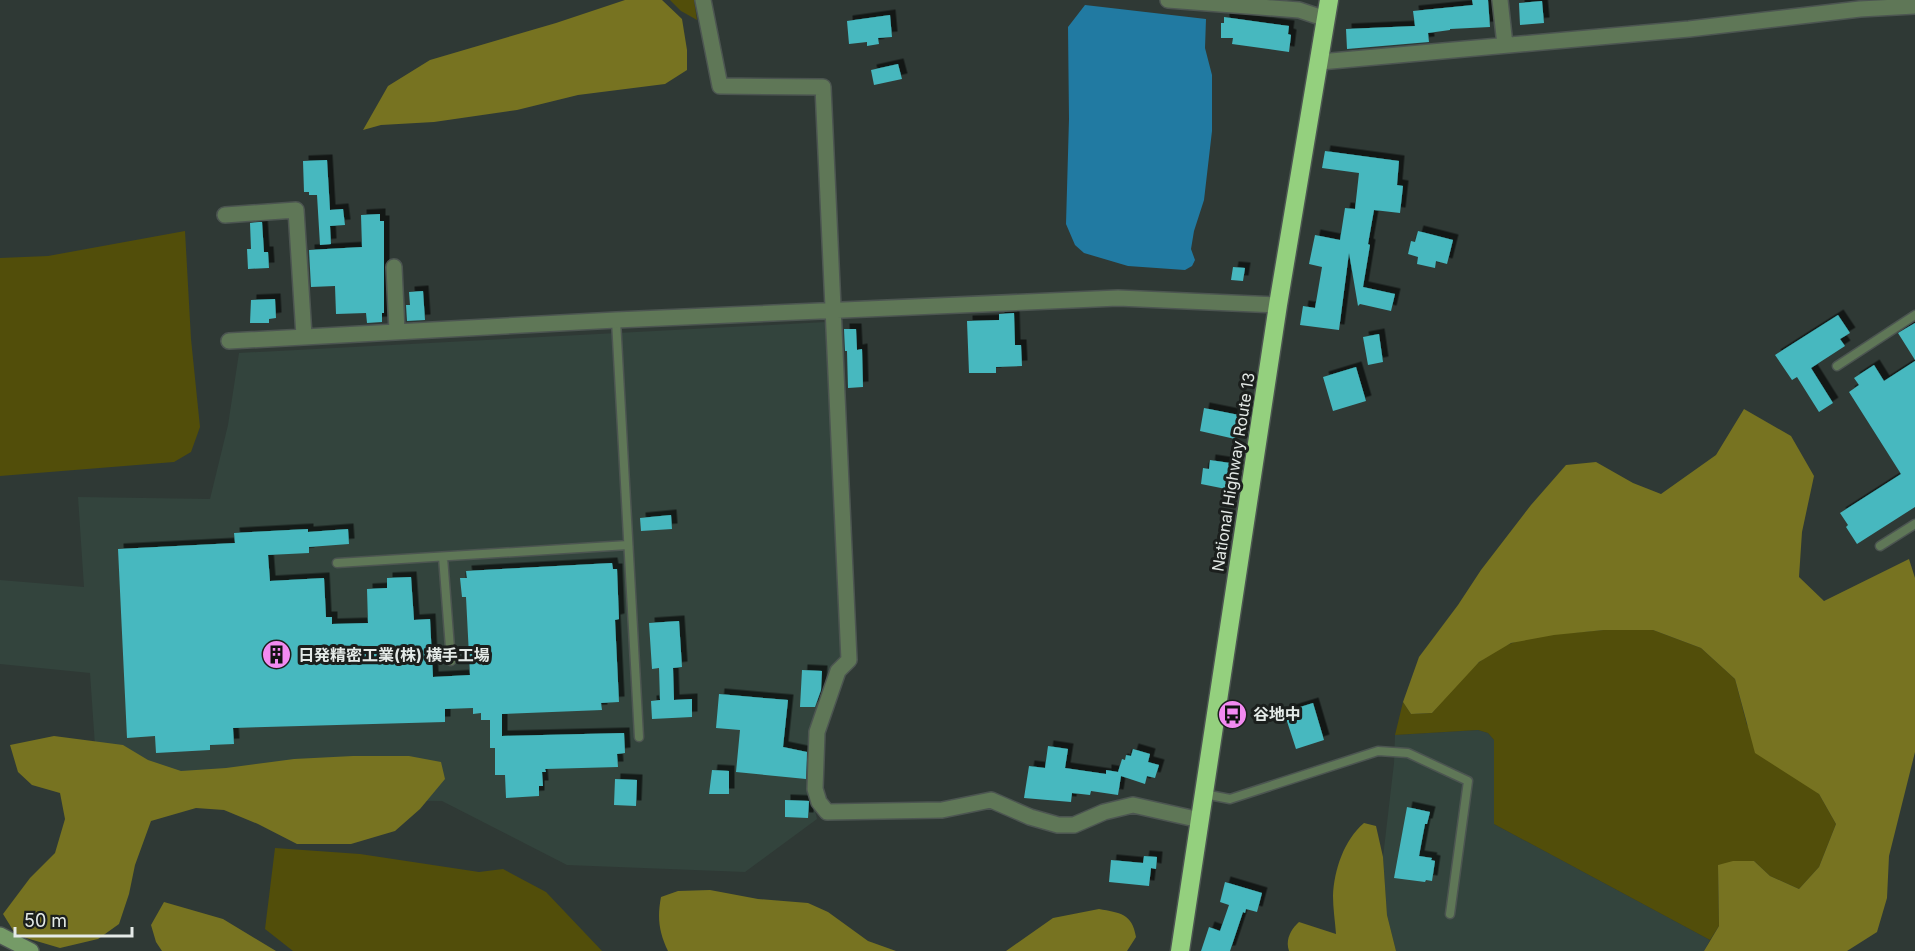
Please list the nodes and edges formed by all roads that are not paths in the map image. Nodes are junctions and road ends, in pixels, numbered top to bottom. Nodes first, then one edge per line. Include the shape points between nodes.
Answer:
1 (703, 0) edge
2 (1168, 0) edge
3 (1329, 0) edge
4 (1500, 0) edge
5 (1915, 6) edge
6 (1326, 19) junction
7 (1505, 45) junction
8 (1320, 62) junction
9 (225, 215) dead end
10 (394, 267) dead end
11 (1278, 305) junction
12 (832, 310) junction
13 (1915, 315) edge
14 (616, 320) junction
15 (397, 332) junction
16 (304, 336) junction
17 (229, 341) dead end
18 (1837, 366) dead end
19 (1915, 524) edge
20 (628, 545) junction
21 (1880, 546) dead end
22 (443, 557) junction
23 (337, 563) dead end
24 (451, 661) dead end
25 (639, 737) dead end
26 (1204, 794) junction
27 (1200, 820) junction
28 (1450, 914) dead end
29 (0, 935) edge
30 (31, 951) edge
31 (1180, 951) edge

1 - 12 street via 720,86 823,87
2 - 6 street via 1299,10
3 - 6 highway, National Highway Route 13
4 - 7 street
5 - 7 street
6 - 8 highway, National Highway Route 13
7 - 8 street
8 - 11 highway, National Highway Route 13
9 - 16 street via 296,210
10 - 15 street
11 - 12 street via 1118,298
11 - 26 highway, National Highway Route 13
12 - 14 street
12 - 27 street via 849,660 838,671 817,732 815,789 819,802 827,812 942,810 991,800 1058,825 1074,825 1133,805
13 - 18 lane
14 - 15 street
14 - 20 lane
15 - 16 street
16 - 17 street
19 - 21 lane
20 - 22 lane
20 - 25 lane
22 - 23 lane
22 - 24 lane
26 - 27 highway, National Highway Route 13
26 - 28 lane via 1230,799 1378,751 1408,753 1468,781
27 - 31 highway, National Highway Route 13
29 - 30 street

